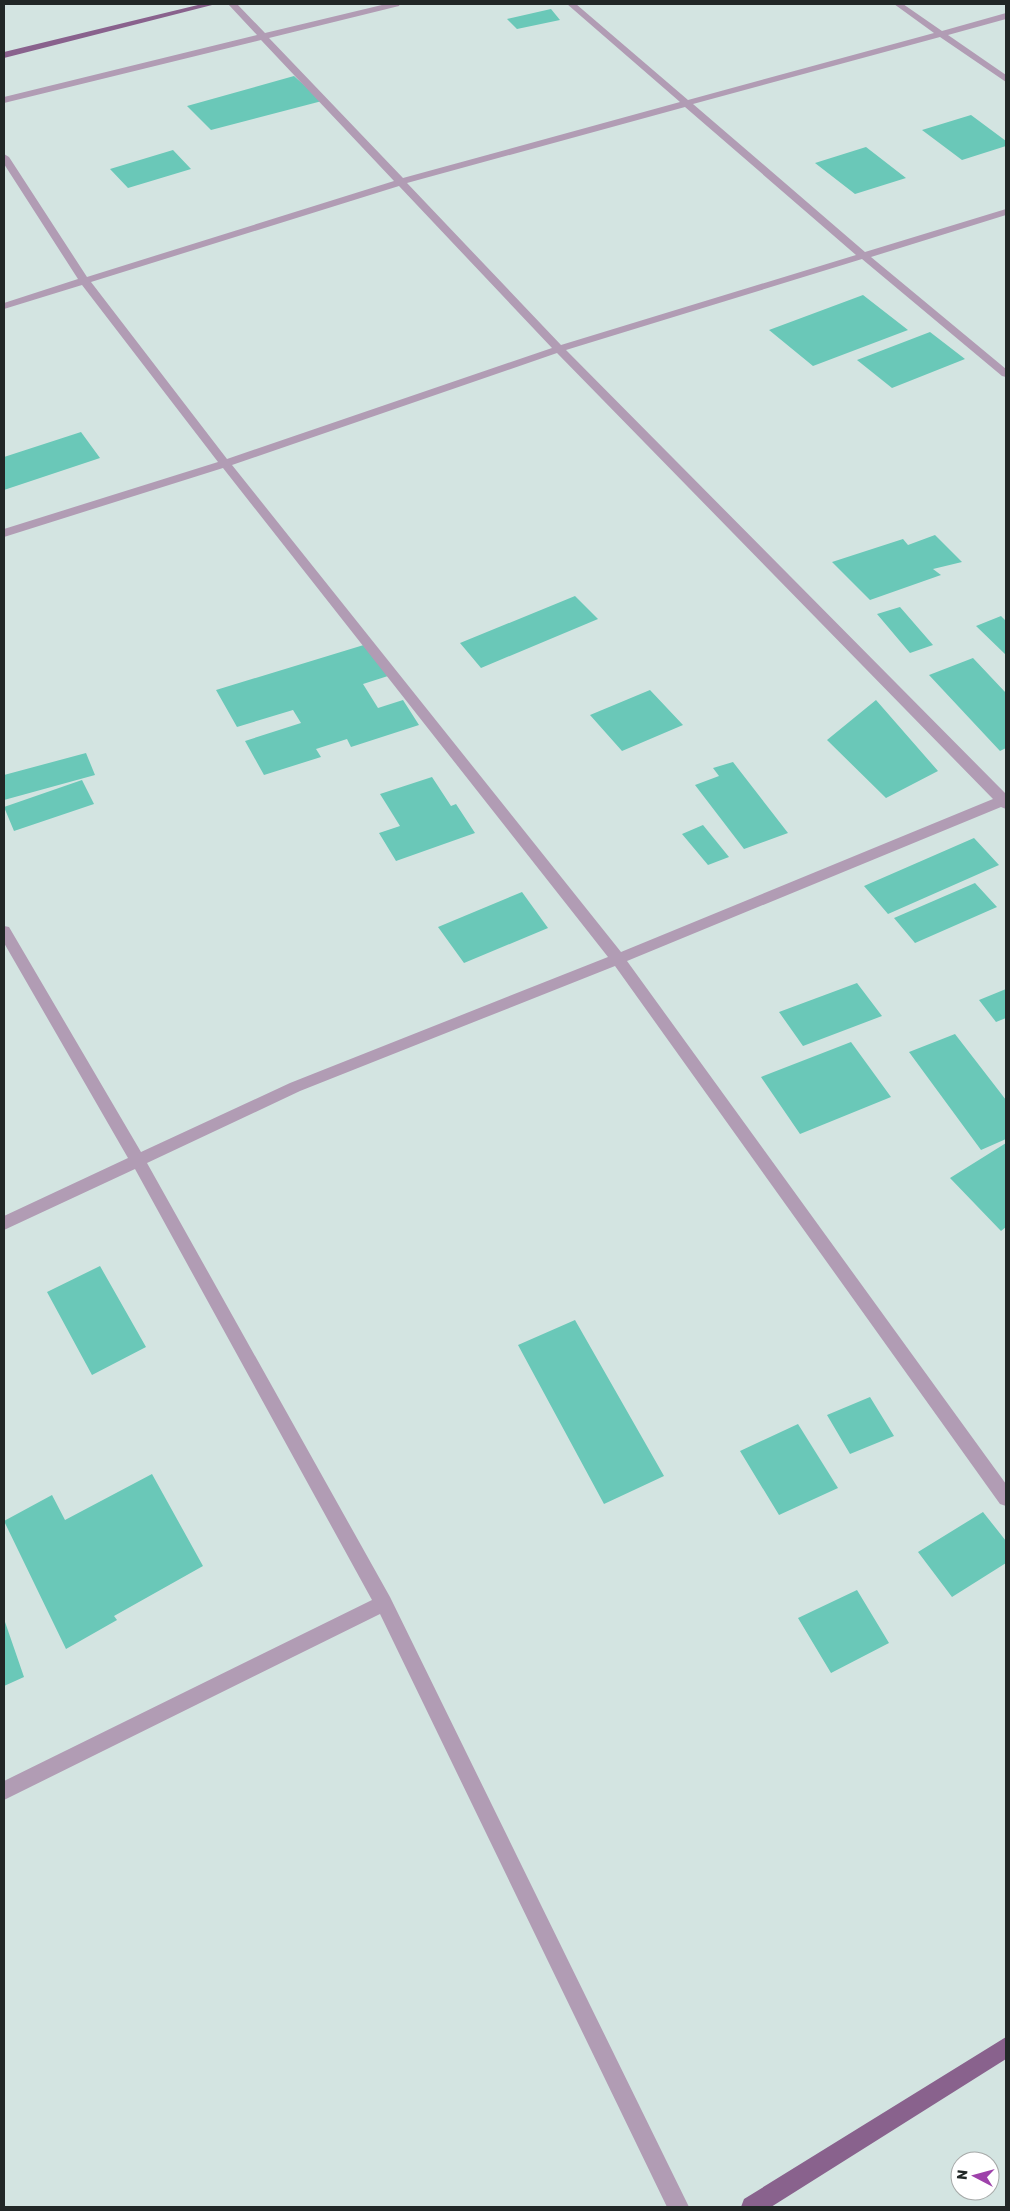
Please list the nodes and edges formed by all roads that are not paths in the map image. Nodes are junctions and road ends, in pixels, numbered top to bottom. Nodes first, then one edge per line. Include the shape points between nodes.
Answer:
1 (212, 4) edge
2 (232, 4) edge
3 (396, 4) edge
4 (570, 4) edge
5 (898, 4) edge
6 (1006, 16) edge
7 (941, 33) junction
8 (263, 36) junction
9 (4, 54) edge
10 (1006, 80) edge
11 (4, 100) edge
12 (687, 104) junction
13 (4, 157) edge
14 (400, 182) junction
15 (1006, 212) edge
16 (864, 256) junction
17 (85, 282) junction
18 (4, 306) edge
19 (559, 349) junction
20 (1006, 374) edge
21 (225, 464) junction
22 (4, 533) edge
23 (1005, 801) edge
24 (4, 931) edge
25 (618, 959) junction
26 (138, 1161) junction
27 (4, 1223) edge
28 (1006, 1498) edge
29 (384, 1603) junction
30 (4, 1791) edge
31 (1006, 2047) edge
32 (678, 2207) edge
33 (752, 2207) edge

1 - 9 main road
2 - 8 street
3 - 8 street
4 - 12 street
5 - 7 street
6 - 7 street
7 - 10 street
7 - 12 street
8 - 11 street
8 - 14 street
12 - 14 street
12 - 16 street
13 - 17 street
14 - 17 street
14 - 19 street
15 - 16 street
16 - 19 street
16 - 20 street
17 - 18 street
17 - 21 street
19 - 21 street
19 - 23 street
21 - 22 street
21 - 25 street
23 - 25 street
24 - 26 street
25 - 26 street via 295,1087
25 - 28 street
26 - 27 street
26 - 29 street
29 - 30 street
29 - 32 street
31 - 33 main road

